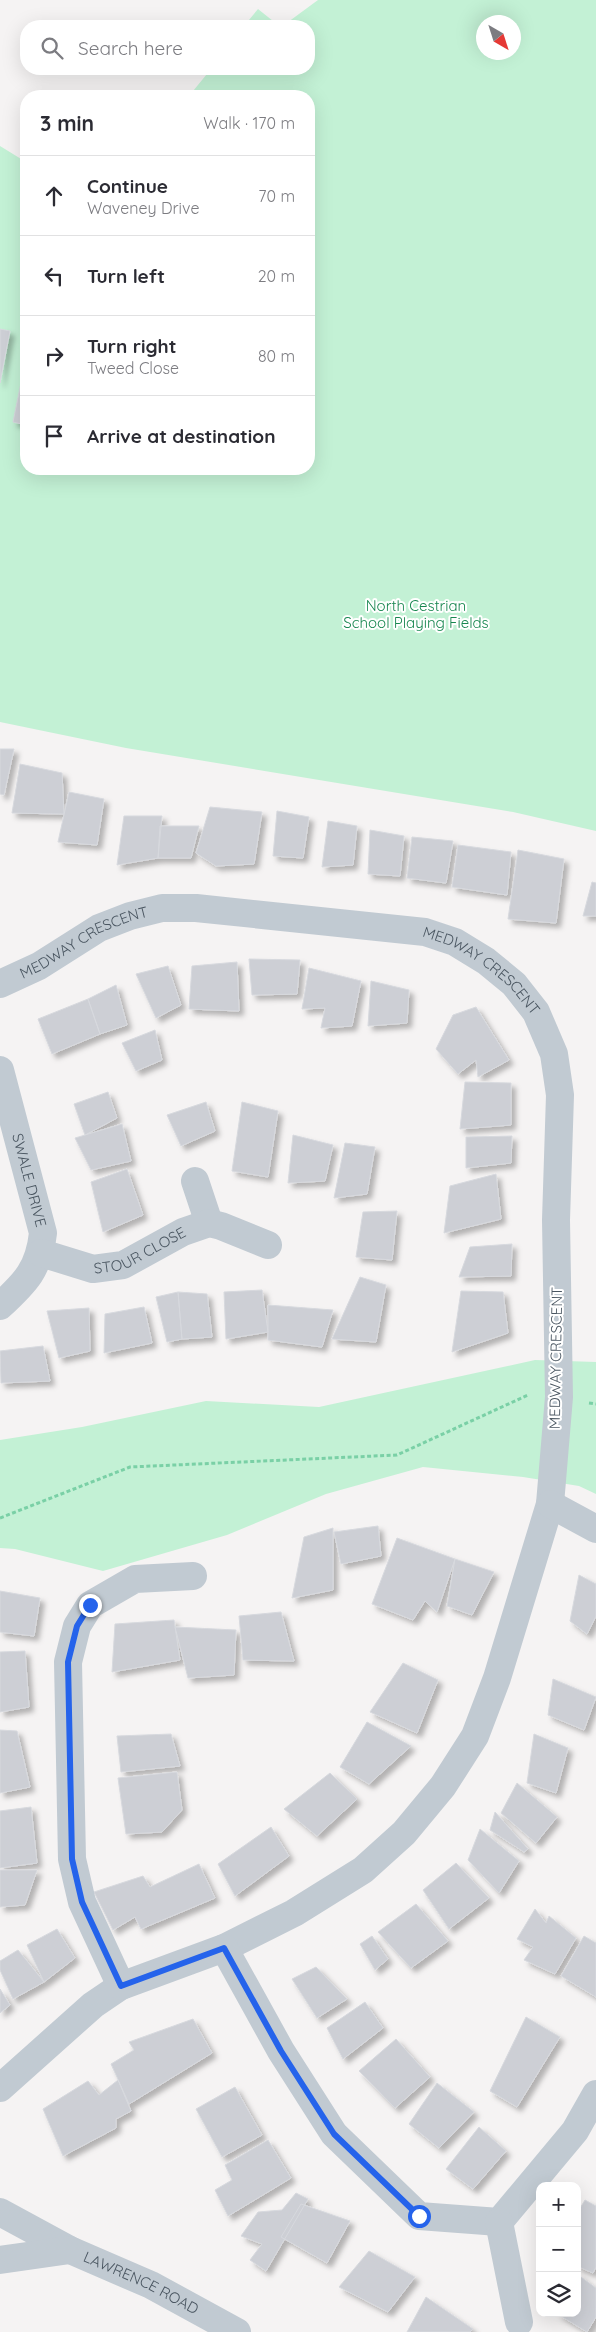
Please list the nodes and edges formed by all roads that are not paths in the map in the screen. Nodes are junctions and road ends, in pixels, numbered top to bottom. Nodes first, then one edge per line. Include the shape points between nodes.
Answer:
1 (0, 984) edge
2 (0, 1070) edge
3 (196, 1181) dead end
4 (209, 1223) junction
5 (268, 1245) dead end
6 (41, 1253) junction
7 (0, 1306) edge
8 (550, 1504) junction
9 (596, 1529) edge
10 (193, 1576) dead end
11 (224, 1948) junction
12 (121, 1986) junction
13 (0, 2088) edge
14 (596, 2094) edge
15 (0, 2212) edge
16 (499, 2222) junction
17 (0, 2237) edge
18 (0, 2248) edge
19 (70, 2250) junction
20 (0, 2260) edge
21 (519, 2322) dead end
22 (237, 2332) edge

1 - 8 street, MEDWAY CRESCENT via 39,966 99,928 162,908 196,908 426,932 455,942 514,984 536,1012 554,1054 560,1095 556,1220 559,1397
2 - 6 street, SWALE DRIVE via 38,1208 43,1233
3 - 4 street
4 - 5 street
4 - 6 street, STOUR CLOSE via 182,1232 123,1265 93,1269
6 - 7 street, SWALE DRIVE via 20,1288
8 - 9 street
8 - 11 street, MEDWAY CRESCENT via 475,1736 443,1786 404,1833 363,1870 294,1913
10 - 12 street via 135,1579 90,1605 77,1626 68,1662 72,1859 82,1902
11 - 12 street, MEDWAY CRESCENT
11 - 16 street via 281,2051 334,2134 419,2216
12 - 13 street, MEDWAY CRESCENT via 93,2005
14 - 16 street via 575,2131
15 - 19 street, LAWRENCE ROAD
16 - 21 street
17 - 18 street via 3,2243
19 - 20 street, LAWRENCE ROAD
19 - 22 street, LAWRENCE ROAD via 152,2285

